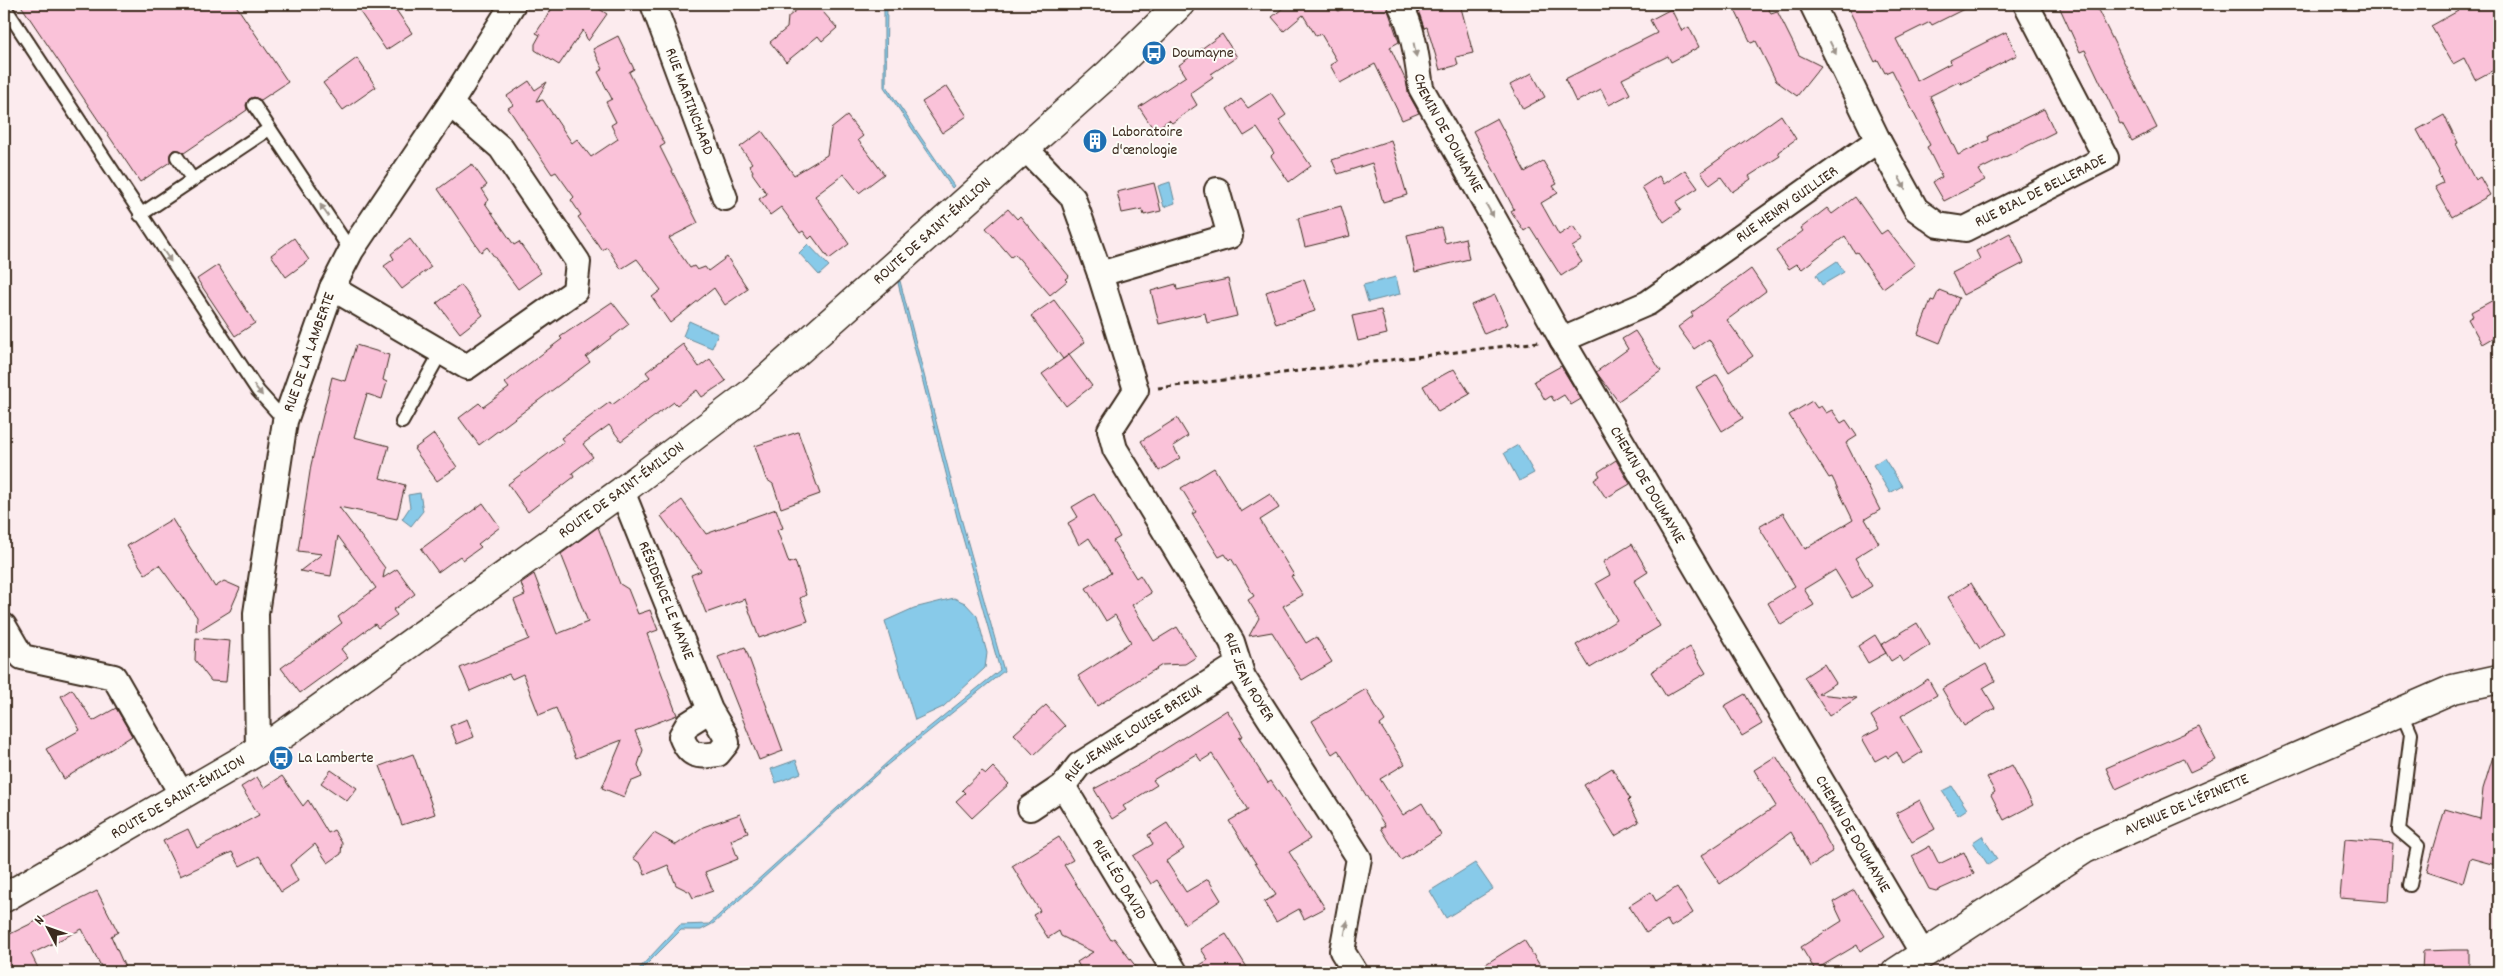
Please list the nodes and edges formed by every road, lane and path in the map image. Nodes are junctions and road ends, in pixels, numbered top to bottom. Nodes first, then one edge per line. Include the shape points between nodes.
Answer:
1 (513, 4) edge
2 (653, 4) edge
3 (1180, 4) edge
4 (1400, 4) edge
5 (1812, 4) edge
6 (2026, 4) edge
7 (4, 6) edge
8 (450, 104) junction
9 (254, 105) dead end
10 (269, 129) junction
11 (1878, 140) junction
12 (1024, 147) junction
13 (177, 157) dead end
14 (193, 180) junction
15 (1217, 190) dead end
16 (725, 198) dead end
17 (140, 215) junction
18 (351, 251) junction
19 (1100, 274) junction
20 (332, 288) junction
21 (1562, 340) junction
22 (441, 352) junction
23 (1136, 390) junction
24 (285, 421) junction
25 (402, 422) dead end
26 (622, 491) junction
27 (4, 626) edge
28 (1239, 664) junction
29 (2499, 679) edge
30 (710, 710) dead end
31 (2401, 711) junction
32 (258, 752) junction
33 (1063, 786) junction
34 (182, 795) junction
35 (1030, 808) dead end
36 (2410, 886) dead end
37 (4, 898) edge
38 (1923, 954) junction
39 (1175, 972) edge
40 (1355, 972) edge
41 (1896, 972) edge

1 - 8 street, RUE DE LA LAMBERTE
2 - 16 street, RUE MARTINCHARD
3 - 12 street, ROUTE DE SAINT-ÉMILION via 1114,68
4 -> 21 street, CHEMIN DE DOUMAYNE via 1408,18 1421,88
5 -> 11 street
11 -> 6 street, RUE BIAL DE BELLERADE via 1916,209 1938,225 1965,229 2106,158
7 - 17 lane
8 - 18 street, RUE DE LA LAMBERTE
8 - 22 street via 501,148 578,262 575,291 466,367
9 - 10 lane
10 - 14 lane
18 -> 10 lane
11 - 21 street, RUE HENRY GUILLIER via 1648,303
12 - 19 street via 1072,198
12 - 26 street, ROUTE DE SAINT-ÉMILION via 750,394
13 - 14 lane
14 - 17 lane
15 - 19 street via 1230,236
17 -> 24 lane via 258,391
18 - 20 street, RUE DE LA LAMBERTE
19 - 23 street
20 - 22 street
20 - 24 street, RUE DE LA LAMBERTE
21 - 23 path
21 - 38 street, CHEMIN DE DOUMAYNE
22 - 25 lane
23 - 28 street, RUE JEAN ROYER via 1110,430 1115,449 1232,642
24 - 32 street, RUE DE LA LAMBERTE via 256,613
26 - 30 street, RÉSIDENCE LE MAYNE
26 - 32 street, ROUTE DE SAINT-ÉMILION
27 - 34 street via 22,657 114,677
28 - 33 street, RUE JEANNE LOUISE BRIEUX via 1079,765
40 -> 28 street, RUE JEAN ROYER via 1342,951 1359,858 1243,677
29 - 31 street, AVENUE DE L'ÉPINETTE via 2453,689
31 - 36 lane via 2411,734 2399,830 2418,846
31 - 38 street, AVENUE DE L'ÉPINETTE via 2085,849
32 - 34 street, ROUTE DE SAINT-ÉMILION
33 - 35 street, RUE JEANNE LOUISE BRIEUX
33 - 39 street, RUE LÉO DAVID
34 - 37 street, ROUTE DE SAINT-ÉMILION
38 - 41 street, AVENUE DE L'ÉPINETTE

